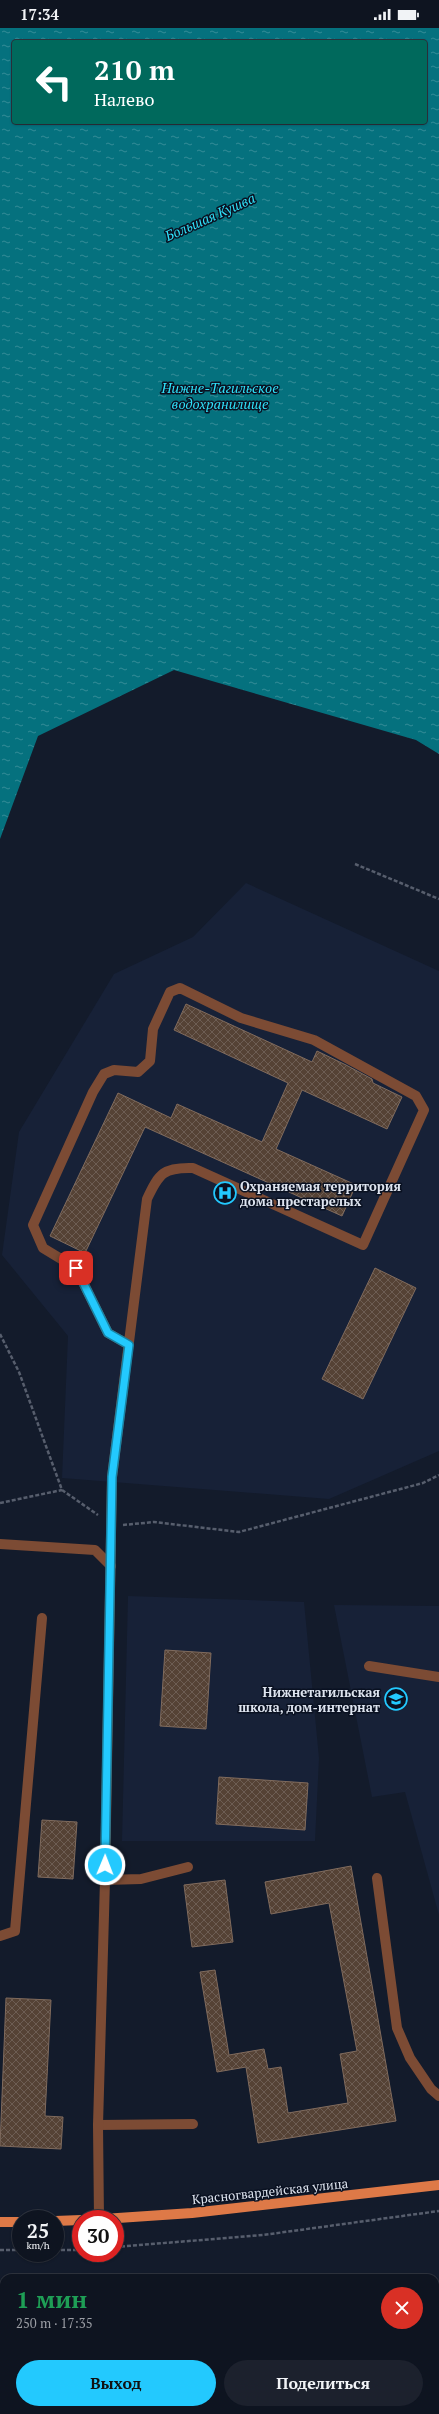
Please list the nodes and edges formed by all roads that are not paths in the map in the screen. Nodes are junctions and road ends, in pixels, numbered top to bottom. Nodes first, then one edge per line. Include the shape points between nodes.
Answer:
1 (129, 1345) junction
2 (0, 1544) edge
3 (110, 1566) junction
4 (42, 1618) dead end
5 (369, 1666) dead end
6 (439, 1677) edge
7 (188, 1867) dead end
8 (377, 1878) dead end
9 (105, 1880) junction
10 (0, 1936) edge
11 (439, 2096) edge
12 (193, 2124) dead end
13 (98, 2125) junction
14 (439, 2185) edge
15 (99, 2210) edge
16 (124, 2218) edge
17 (0, 2222) edge
18 (12, 2222) edge

1 - 1 street via 147,1199 157,1178 175,1168 193,1168 363,1245 424,1110 416,1096 314,1040 240,1018 180,988 170,992 153,1029 150,1061 138,1072 114,1070 104,1074 93,1092 33,1225 43,1248 76,1268 108,1333
1 - 3 street via 112,1477
2 - 3 street via 94,1550
3 - 9 street
4 - 10 street via 15,1931
5 - 6 street
7 - 9 street via 141,1878
8 - 11 street via 397,2028 410,2058 431,2089
9 - 13 street
12 - 13 street
13 - 15 street
14 - 16 main road, Красногвардейская улица via 192,2213
17 - 18 main road

